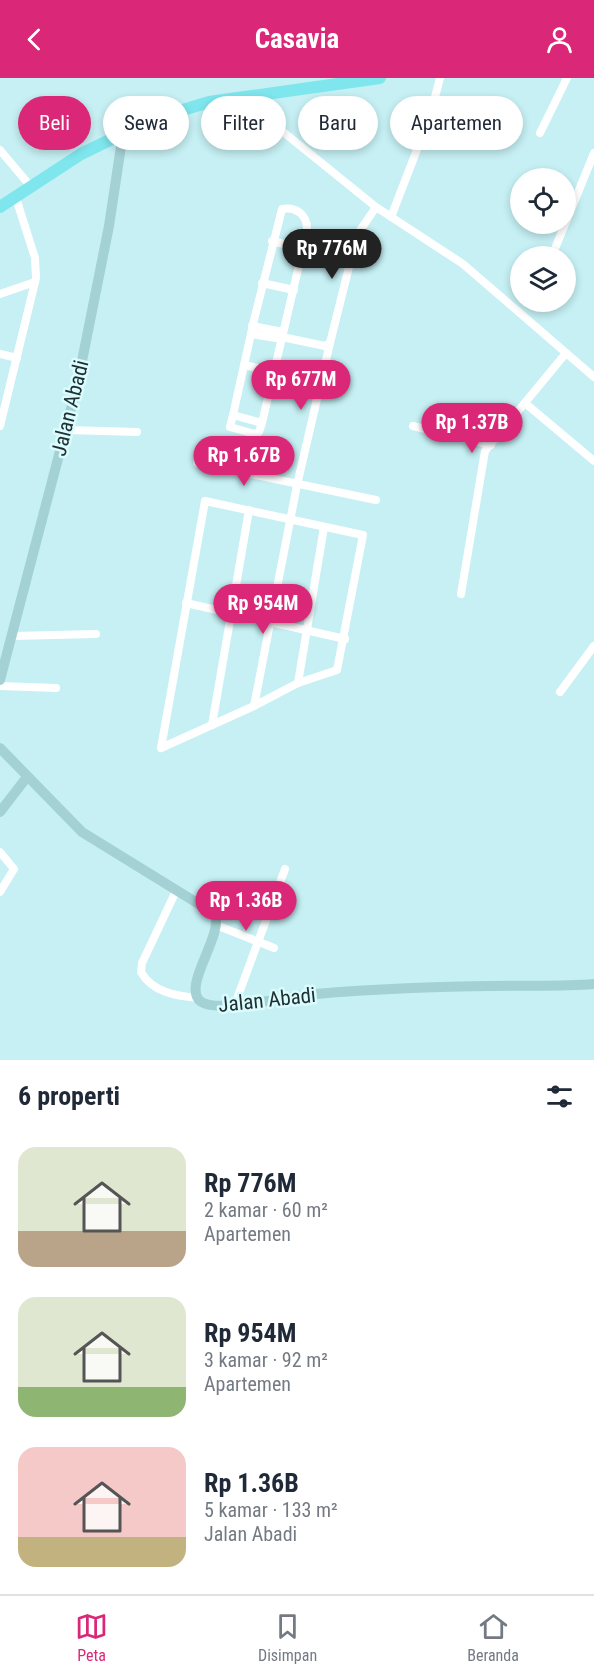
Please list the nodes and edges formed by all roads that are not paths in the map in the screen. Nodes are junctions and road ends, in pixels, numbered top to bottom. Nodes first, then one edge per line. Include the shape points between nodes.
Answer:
1 (380, 78) edge
2 (441, 78) edge
3 (567, 78) edge
4 (247, 96) edge
5 (436, 96) edge
6 (540, 133) dead end
7 (286, 134) edge
8 (103, 143) edge
9 (0, 150) edge
10 (120, 150) edge
11 (417, 150) edge
12 (593, 158) edge
13 (33, 188) junction
14 (576, 197) edge
15 (16, 198) junction
16 (0, 207) edge
17 (376, 207) junction
18 (391, 217) junction
19 (272, 241) junction
20 (304, 249) junction
21 (35, 282) junction
22 (262, 284) junction
23 (294, 290) junction
24 (0, 294) edge
25 (252, 330) junction
26 (282, 336) junction
27 (330, 343) junction
28 (566, 353) junction
29 (0, 354) edge
30 (17, 358) junction
31 (244, 365) junction
32 (274, 372) junction
33 (594, 377) edge
34 (3, 397) edge
35 (525, 403) junction
36 (233, 415) junction
37 (262, 423) junction
38 (0, 425) edge
39 (413, 426) dead end
40 (66, 430) junction
41 (137, 432) dead end
42 (491, 445) junction
43 (594, 461) edge
44 (198, 463) dead end
45 (297, 485) junction
46 (376, 500) dead end
47 (249, 510) junction
48 (291, 519) junction
49 (324, 527) junction
50 (461, 594) dead end
51 (186, 603) junction
52 (231, 614) junction
53 (272, 624) junction
54 (307, 631) junction
55 (96, 634) dead end
56 (13, 636) junction
57 (344, 639) junction
58 (594, 646) edge
59 (0, 680) edge
60 (298, 683) junction
61 (0, 686) edge
62 (56, 688) dead end
63 (560, 692) dead end
64 (254, 706) junction
65 (212, 725) junction
66 (0, 748) edge
67 (27, 777) junction
68 (0, 812) edge
69 (0, 852) edge
70 (285, 869) dead end
71 (176, 891) junction
72 (0, 892) edge
73 (216, 925) junction
74 (256, 940) junction
75 (274, 948) dead end
76 (594, 984) edge
77 (198, 998) junction
78 (235, 1004) junction

1 - 4 main road
2 - 5 street
3 - 6 street
7 - 17 street
8 - 13 main road
9 - 13 street
10 - 40 street, Jalan Abadi via 109,226
11 - 18 street
12 - 14 street
13 - 15 main road
15 - 16 main road
15 - 21 street via 35,258
17 - 18 street
17 - 27 street via 357,235
18 - 28 street via 463,264
19 - 20 street
19 - 20 street via 282,209 289,208 300,212 308,223
19 - 22 street
20 - 23 street
21 - 24 street
21 - 30 street
22 - 23 street
22 - 25 street
23 - 26 street
25 - 26 street
25 - 31 street
26 - 27 street via 322,345
26 - 32 street
27 - 45 street
28 - 33 street
28 - 35 street
29 - 30 street
30 - 34 street
31 - 32 street
31 - 36 street
32 - 37 street
34 - 38 street
35 - 42 street
35 - 43 street
36 - 37 street
36 - 37 street via 233,429 257,434
39 - 42 street
40 - 41 street
40 - 56 street, Jalan Abadi
42 - 50 street via 485,451
44 - 45 street
45 - 46 street
45 - 48 street
47 - 48 street
47 - 51 street via 205,501
47 - 52 street
48 - 49 street
48 - 53 street
49 - 54 street
49 - 57 street via 363,536
51 - 52 street
51 - 65 street via 161,748
52 - 53 street
52 - 65 street
53 - 54 street
53 - 64 street
54 - 57 street
54 - 60 street
55 - 56 street
56 - 59 street, Jalan Abadi
57 - 60 street via 338,670
58 - 63 street
60 - 64 street
61 - 62 street
64 - 65 street
66 - 67 street
67 - 68 street
67 - 71 street via 82,832
69 - 72 street via 14,869
70 - 74 street
71 - 73 street via 215,914
71 - 77 street via 140,969 161,990
73 - 74 street
73 - 77 street, Jalan Abadi via 196,987
74 - 75 street
74 - 78 street
76 - 78 street, Jalan Abadi via 403,990
77 - 78 street, Jalan Abadi via 210,1007

